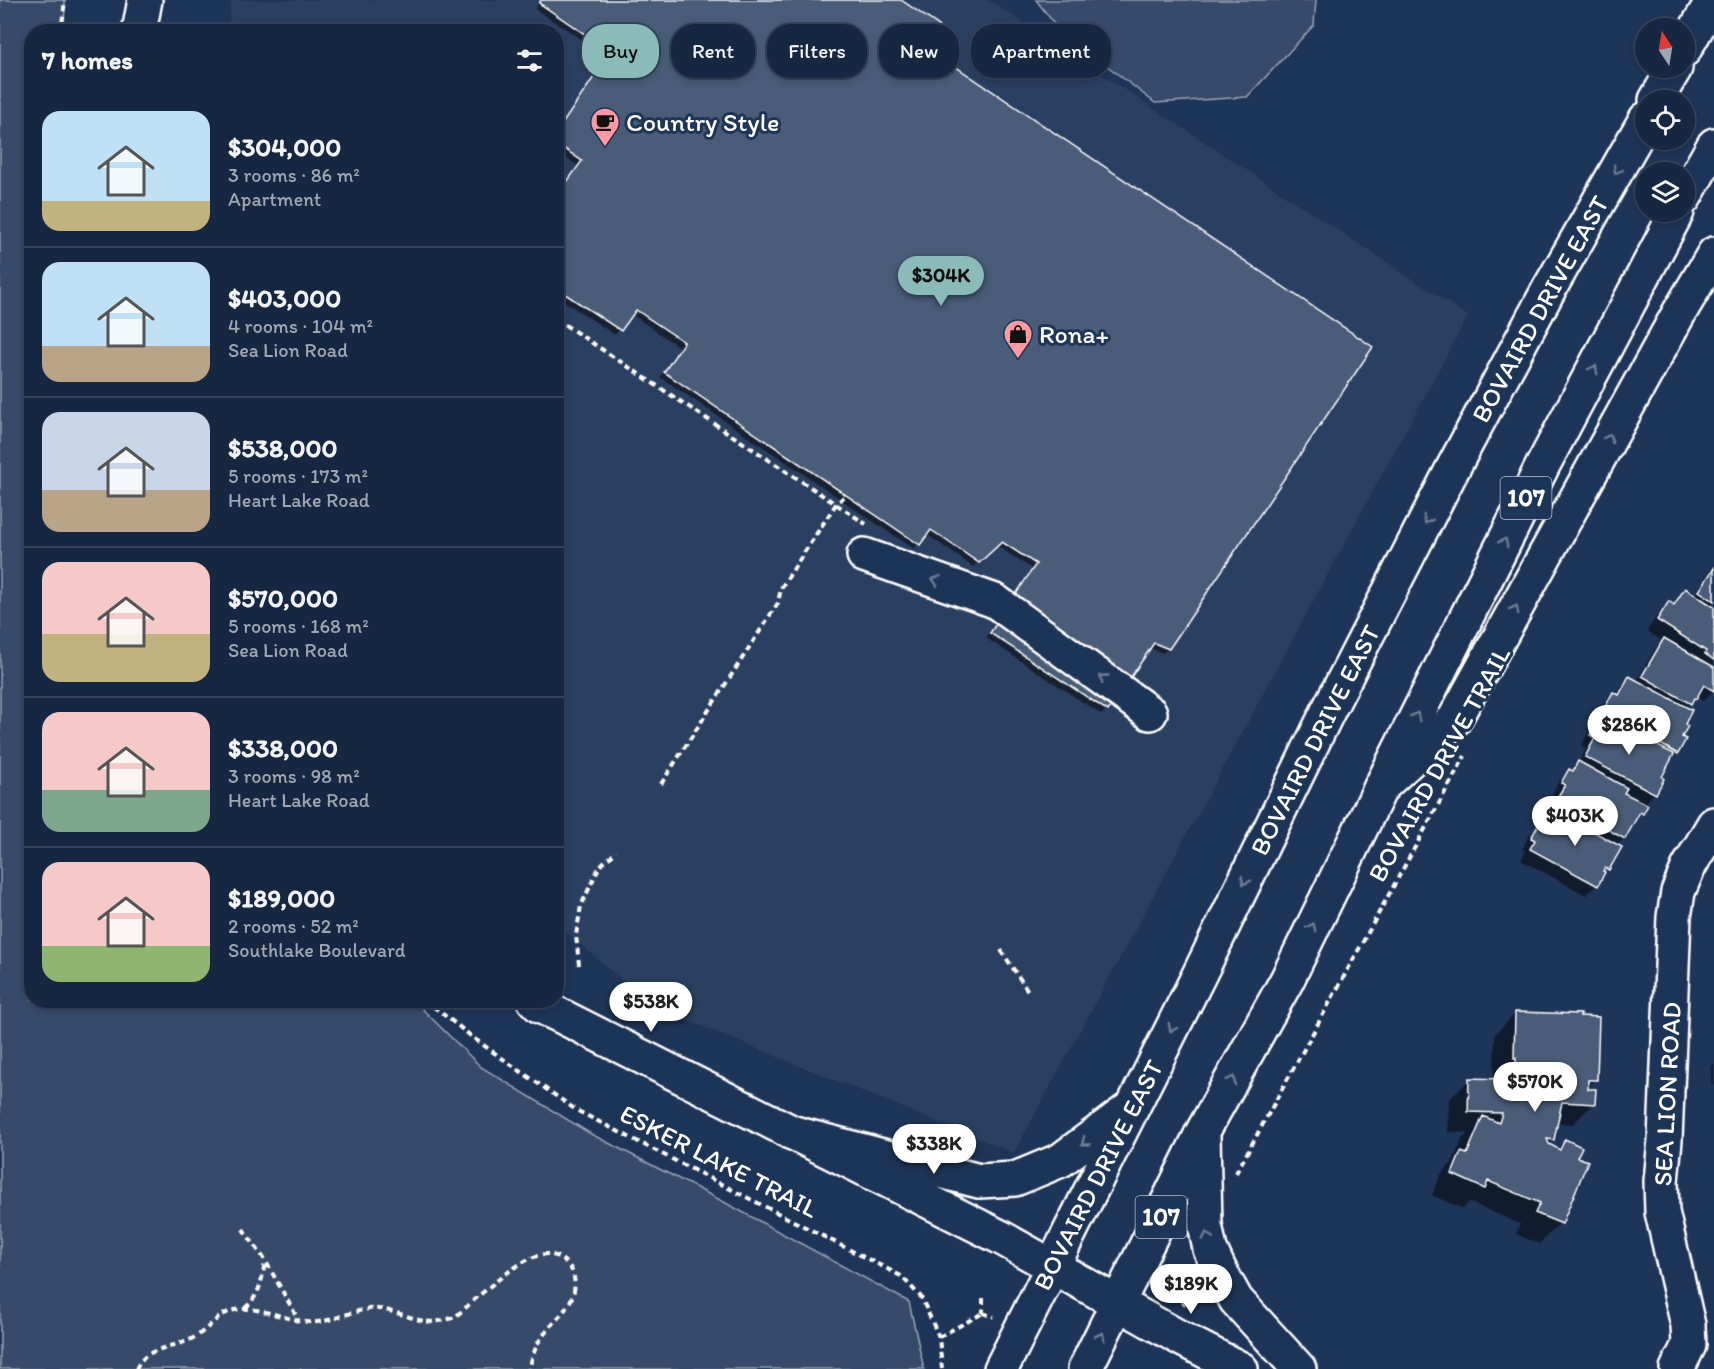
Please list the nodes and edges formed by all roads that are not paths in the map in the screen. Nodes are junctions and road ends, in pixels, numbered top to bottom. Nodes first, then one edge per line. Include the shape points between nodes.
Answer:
1 (145, 0) edge
2 (1713, 0) edge
3 (140, 24) edge
4 (1695, 31) edge
5 (1635, 138) edge
6 (1714, 145) edge
7 (1695, 179) edge
8 (1672, 222) edge
9 (1714, 254) edge
10 (869, 542) road end
11 (1150, 712) dead end
12 (1381, 787) junction
13 (1714, 824) edge
14 (544, 1008) edge
15 (1132, 1107) junction
16 (1203, 1131) junction
17 (790, 1132) junction
18 (1052, 1266) junction
19 (1118, 1303) junction
20 (1001, 1369) edge
21 (1085, 1369) edge
22 (1241, 1369) edge
23 (1299, 1369) edge
24 (1677, 1369) edge

1 - 3 main road
2 - 4 main road
5 -> 15 main road, BOVAIRD DRIVE EAST via 1454,468 1328,711
6 - 7 main road
12 -> 8 main road, 107 via 1543,465
12 -> 9 main road via 1454,720
11 -> 10 main road via 995,601
16 -> 12 main road, 107 via 1287,980
13 - 24 main road, SEA LION ROAD via 1688,868 1678,892 1674,917 1661,1181 1662,1212 1688,1325 1689,1345
14 - 17 main road
15 -> 17 main road via 1061,1160 1015,1179 988,1181
15 - 18 main road, BOVAIRD DRIVE EAST
16 - 19 main road, 107
23 -> 16 main road via 1236,1300 1210,1250 1205,1225
17 - 18 main road
18 - 19 main road
18 - 20 main road, BOVAIRD DRIVE EAST
21 -> 19 main road, 107
19 - 22 main road

